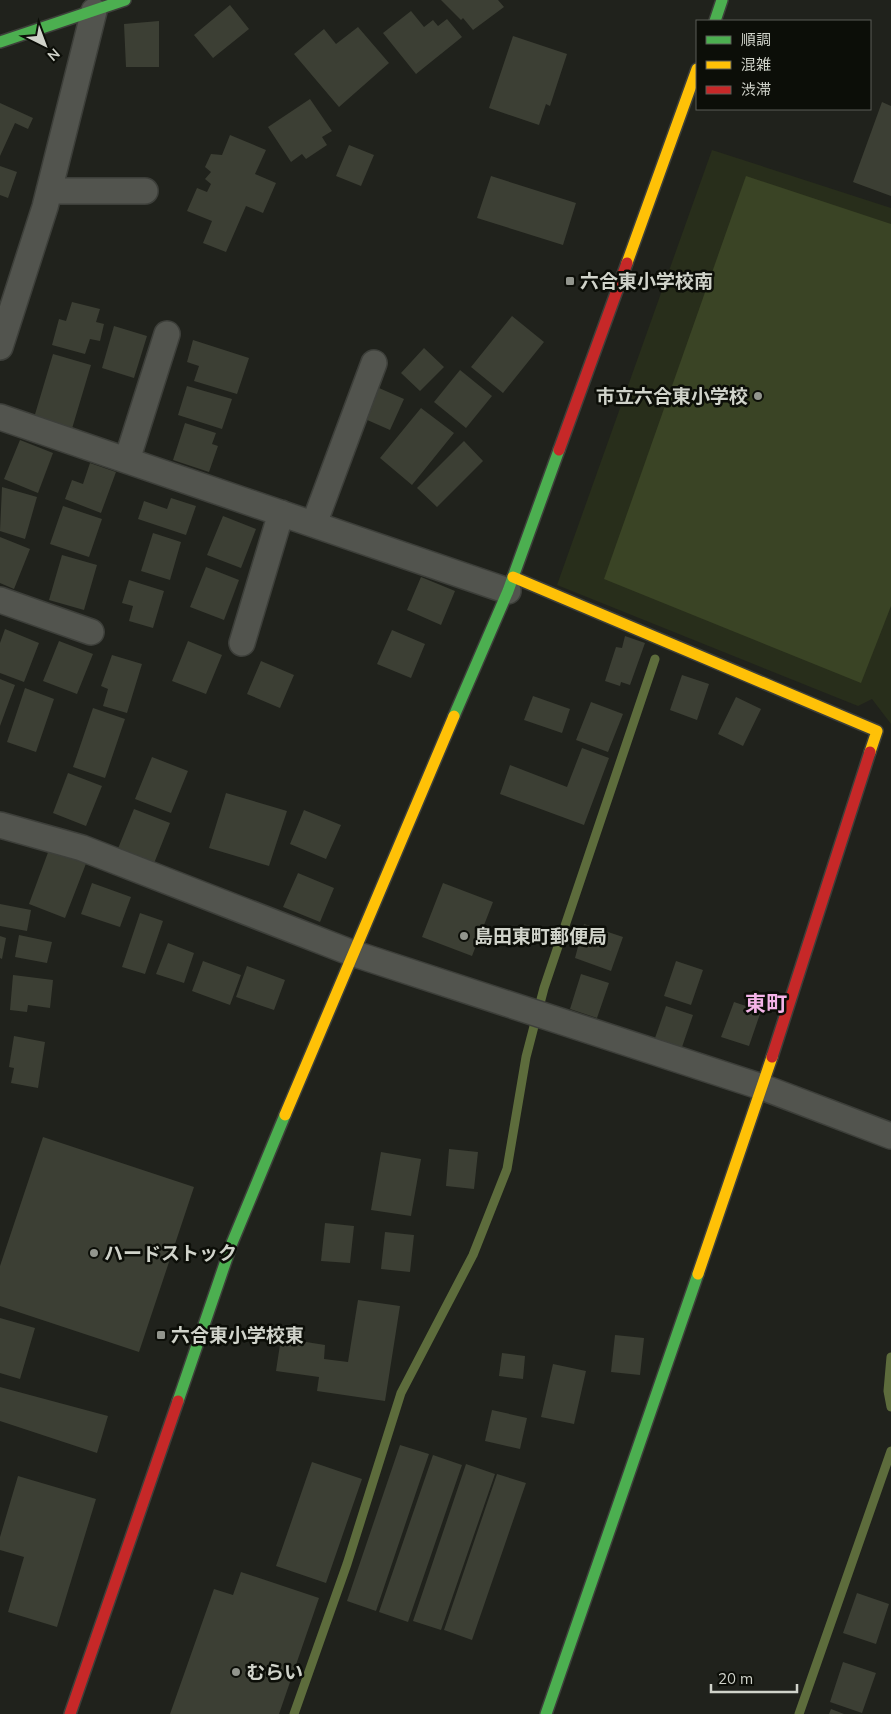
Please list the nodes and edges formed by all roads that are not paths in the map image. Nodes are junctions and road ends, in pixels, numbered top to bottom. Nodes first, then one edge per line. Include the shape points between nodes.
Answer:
1 (722, 0) edge
2 (112, 4) edge
3 (714, 20) edge
4 (0, 42) edge
5 (696, 72) edge
6 (145, 190) dead end
7 (49, 191) junction
8 (167, 334) dead end
9 (0, 347) edge
10 (374, 363) dead end
11 (0, 417) edge
12 (127, 460) junction
13 (281, 513) junction
14 (314, 524) junction
15 (511, 584) junction
16 (0, 600) edge
17 (91, 632) dead end
18 (242, 643) dead end
19 (882, 745) edge
20 (0, 824) edge
21 (352, 953) junction
22 (762, 1087) junction
23 (891, 1136) edge
24 (70, 1714) edge
25 (546, 1714) edge

1 - 3 street
2 - 4 street
2 - 7 street
5 - 15 street
6 - 7 street
7 - 9 street
8 - 12 street
10 - 14 street
11 - 12 street
12 - 13 street
13 - 14 street
13 - 18 street
14 - 15 street
15 - 19 street via 877,731
15 - 21 street
16 - 17 street
19 - 22 street
20 - 21 street via 82,848
21 - 22 street
21 - 24 street via 232,1243
22 - 23 street
22 - 25 street

